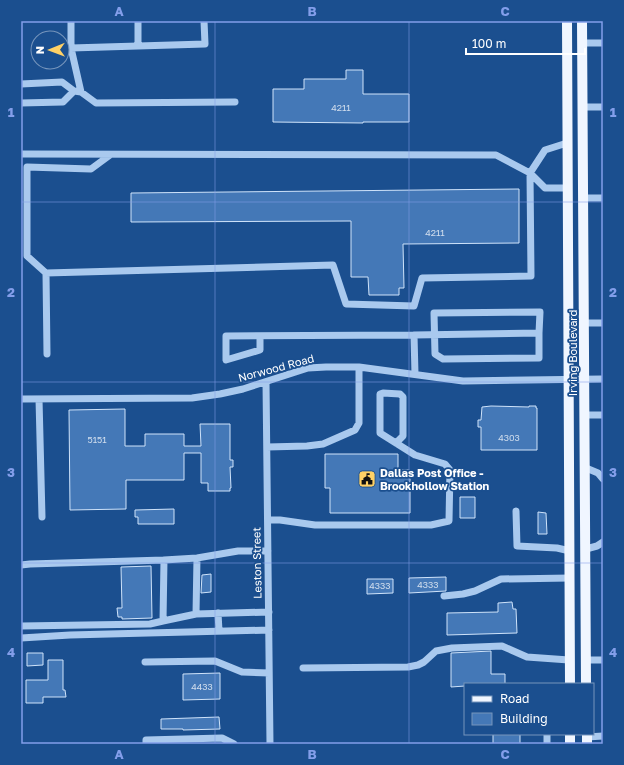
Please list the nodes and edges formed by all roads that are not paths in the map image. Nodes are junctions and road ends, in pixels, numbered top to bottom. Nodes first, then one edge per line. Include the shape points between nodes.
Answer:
1 (71, 21) edge
2 (138, 21) edge
3 (204, 21) edge
4 (566, 21) edge
5 (582, 21) edge
6 (603, 43) edge
7 (583, 44) junction
8 (138, 46) junction
9 (71, 48) junction
10 (21, 84) edge
11 (78, 91) junction
12 (235, 102) dead end
13 (21, 103) edge
14 (567, 107) junction
15 (583, 107) junction
16 (603, 107) edge
17 (567, 144) junction
18 (21, 154) edge
19 (110, 155) junction
20 (530, 173) junction
21 (568, 188) junction
22 (584, 193) junction
23 (603, 198) edge
24 (46, 273) junction
25 (585, 323) junction
26 (603, 323) edge
27 (539, 334) junction
28 (414, 335) junction
29 (434, 335) junction
30 (260, 336) junction
31 (47, 354) dead end
32 (359, 367) junction
33 (415, 374) junction
34 (602, 378) edge
35 (585, 379) junction
36 (569, 380) junction
37 (266, 382) junction
38 (21, 399) edge
39 (39, 399) junction
40 (586, 415) junction
41 (603, 415) edge
42 (396, 443) junction
43 (267, 447) junction
44 (586, 468) junction
45 (603, 478) edge
46 (516, 511) dead end
47 (42, 517) dead end
48 (268, 520) junction
49 (603, 542) edge
50 (586, 550) junction
51 (268, 551) junction
52 (570, 551) junction
53 (197, 558) junction
54 (164, 560) junction
55 (21, 565) edge
56 (586, 577) junction
57 (570, 578) junction
58 (444, 596) dead end
59 (269, 612) junction
60 (218, 613) junction
61 (196, 614) junction
62 (163, 621) junction
63 (21, 626) edge
64 (269, 630) junction
65 (219, 631) junction
66 (21, 638) edge
67 (570, 660) junction
68 (586, 660) junction
69 (603, 660) edge
70 (145, 662) dead end
71 (303, 668) dead end
72 (270, 673) junction
73 (570, 683) edge
74 (586, 683) edge
75 (603, 736) edge
76 (587, 738) edge
77 (146, 744) edge
78 (234, 744) edge
79 (270, 744) edge

1 - 9 street
2 - 8 street
3 - 8 street via 205,44
4 - 14 main road, Irving Boulevard
5 - 7 main road, Irving Boulevard
6 - 7 street
7 - 15 main road, Irving Boulevard
8 - 9 street
9 - 11 street
10 - 11 street via 62,82
11 - 12 street via 96,103
11 - 13 street via 63,102
14 - 15 main road
14 - 17 main road, Irving Boulevard
15 - 16 street
15 - 22 main road, Irving Boulevard
17 - 20 street via 545,150
17 - 21 main road, Irving Boulevard
18 - 19 street
19 - 20 street via 496,155
19 - 24 street via 91,169 27,167 27,256
20 - 21 street via 545,188
20 - 24 street via 531,276 422,278 414,306 346,304 333,265
21 - 22 main road
21 - 36 main road, Irving Boulevard
22 - 23 street
22 - 25 main road, Irving Boulevard
24 - 31 street
25 - 26 street
25 - 35 main road, Irving Boulevard
27 - 29 street
27 - 29 street via 539,358 515,359 443,359 434,354
27 - 29 street via 540,312 434,312
28 - 29 street
28 - 30 street
28 - 33 street
30 - 30 street via 226,336 226,360 260,350
32 - 33 street, Norwood Road
32 - 37 street, Norwood Road via 308,368
32 - 43 street via 359,423 355,430 323,444
33 - 36 street, Norwood Road via 463,381
34 - 35 street, Norwood Road
35 - 36 street, Norwood Road
35 - 40 main road, Irving Boulevard
36 - 52 main road, Irving Boulevard
37 - 39 street, Norwood Road via 226,393 192,398
37 - 43 street, Leston Street
38 - 39 street, Norwood Road
39 - 47 street
40 - 41 street
40 - 44 main road, Irving Boulevard
42 - 42 street via 380,434 380,394 383,393 400,394 403,397 403,436
42 - 48 street via 415,455 445,464 450,470 449,521 431,525 315,525
43 - 48 street, Leston Street
44 - 45 street
44 - 50 main road, Irving Boulevard
46 - 52 street via 517,546
48 - 51 street, Leston Street
49 - 50 street
50 - 52 main road
50 - 56 main road, Irving Boulevard
51 - 53 street via 238,551
51 - 59 street, Leston Street
52 - 57 main road, Irving Boulevard
53 - 54 street
53 - 61 street
54 - 55 street
54 - 62 street
56 - 57 main road
56 - 68 main road, Irving Boulevard
57 - 58 street via 501,579 475,591
57 - 67 main road, Irving Boulevard
59 - 60 street
59 - 64 street, Leston Street
60 - 61 street
60 - 65 street
61 - 62 street
62 - 63 street via 150,624
64 - 65 street
64 - 72 street, Leston Street
65 - 66 street
67 - 68 main road
67 - 71 street via 528,657 502,646 485,646 436,651 424,662 408,667
67 - 73 main road, Irving Boulevard
68 - 69 street
68 - 74 main road, Irving Boulevard
70 - 72 street via 215,661 242,672
72 - 79 street, Leston Street
75 - 76 street
77 - 78 street via 146,740 222,738

